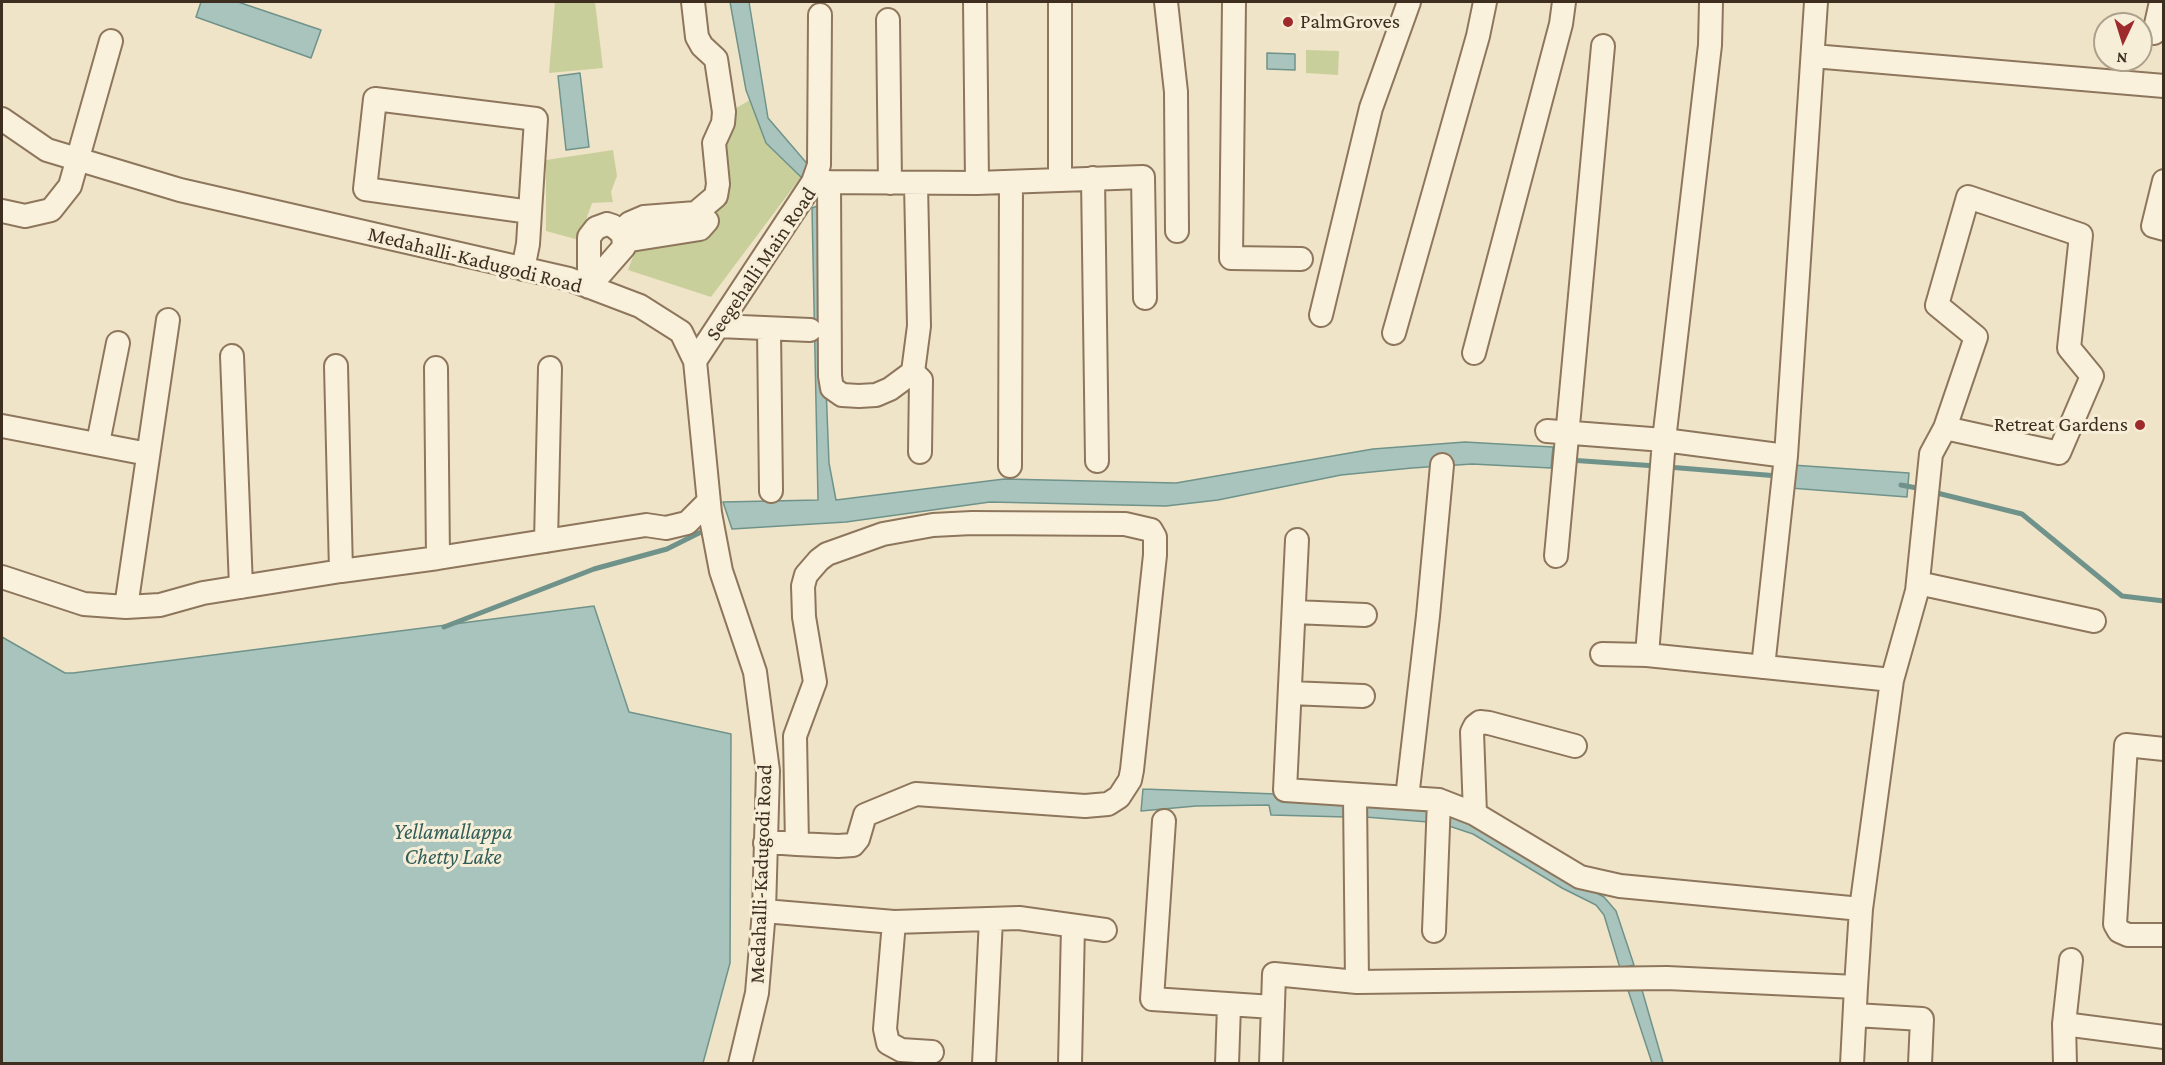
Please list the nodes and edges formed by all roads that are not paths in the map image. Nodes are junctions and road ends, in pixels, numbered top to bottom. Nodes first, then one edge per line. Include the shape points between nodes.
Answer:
1 (693, 2) edge
2 (975, 2) edge
3 (1060, 2) edge
4 (1166, 2) edge
5 (1234, 2) edge
6 (1409, 2) edge
7 (1485, 2) edge
8 (1564, 2) edge
9 (1711, 2) edge
10 (1816, 2) edge
11 (2161, 2) edge
12 (820, 15) dead end
13 (888, 20) dead end
14 (2154, 33) dead end
15 (111, 41) dead end
16 (1603, 46) dead end
17 (1813, 56) junction
18 (2163, 86) edge
19 (2, 118) edge
20 (78, 159) junction
21 (1060, 178) junction
22 (1093, 178) junction
23 (2163, 181) edge
24 (821, 182) junction
25 (1011, 182) junction
26 (890, 183) junction
27 (977, 183) junction
28 (916, 184) junction
29 (2, 211) edge
30 (530, 212) junction
31 (707, 221) dead end
32 (2163, 229) edge
33 (1178, 231) dead end
34 (622, 236) junction
35 (1300, 259) dead end
36 (523, 269) junction
37 (589, 287) junction
38 (1145, 298) dead end
39 (1321, 315) dead end
40 (168, 320) dead end
41 (718, 326) junction
42 (769, 330) junction
43 (810, 330) dead end
44 (1394, 333) dead end
45 (118, 343) dead end
46 (1474, 353) dead end
47 (232, 356) dead end
48 (695, 361) junction
49 (336, 366) dead end
50 (435, 368) dead end
51 (550, 368) dead end
52 (913, 372) junction
53 (2, 426) edge
54 (1945, 428) junction
55 (1556, 432) junction
56 (1664, 440) junction
57 (98, 443) junction
58 (920, 452) dead end
59 (148, 454) junction
60 (1786, 456) junction
61 (1097, 461) dead end
62 (1442, 465) dead end
63 (1010, 466) dead end
64 (771, 491) dead end
65 (709, 508) junction
66 (1298, 540) dead end
67 (546, 541) junction
68 (1556, 556) dead end
69 (438, 558) junction
70 (341, 570) junction
71 (2, 577) edge
72 (1918, 583) junction
73 (241, 587) junction
74 (126, 607) junction
75 (1294, 612) junction
76 (1365, 615) dead end
77 (2094, 621) dead end
78 (1602, 654) dead end
79 (1647, 655) junction
80 (1763, 666) junction
81 (1892, 680) junction
82 (1290, 693) junction
83 (1363, 696) dead end
84 (1575, 746) dead end
85 (2163, 749) edge
86 (1355, 796) junction
87 (1407, 798) junction
88 (1439, 800) junction
89 (1475, 814) junction
90 (1164, 821) dead end
91 (765, 843) junction
92 (797, 844) junction
93 (1862, 909) junction
94 (764, 912) junction
95 (991, 919) junction
96 (894, 922) junction
97 (1073, 926) junction
98 (1105, 930) dead end
99 (1434, 931) dead end
100 (2163, 935) edge
101 (2071, 960) dead end
102 (1357, 982) junction
103 (1856, 987) junction
104 (1229, 1006) junction
105 (1273, 1007) junction
106 (1855, 1015) junction
107 (2064, 1024) junction
108 (2163, 1037) edge
109 (932, 1052) dead end
110 (740, 1064) edge
111 (984, 1064) edge
112 (1070, 1064) edge
113 (1227, 1064) edge
114 (1271, 1064) edge
115 (1852, 1064) edge
116 (1920, 1064) edge
117 (2065, 1064) edge

1 - 34 street via 697,37 716,59 724,112 714,142 716,196 696,213 644,217 630,223
2 - 27 street
3 - 21 street
4 - 33 street via 1176,92
5 - 35 street via 1231,258
6 - 39 street via 1371,108
7 - 44 street
8 - 46 street
9 - 56 street via 1710,45
10 - 17 street
11 - 14 street
12 - 24 street
13 - 26 street
15 - 20 street
16 - 55 street
17 - 18 street
17 - 60 street
19 - 20 street, Medahalli-Kadugodi Road via 47,150
20 - 29 street via 70,186 51,210 25,216
20 - 36 street, Medahalli-Kadugodi Road via 180,190
21 - 22 street, Seegehalli Main Road
21 - 25 street, Seegehalli Main Road
22 - 38 street, Seegehalli Main Road via 1143,177
22 - 61 street
23 - 32 street via 2153,226
24 - 26 street, Seegehalli Main Road
24 - 41 street, Seegehalli Main Road
24 - 52 street via 832,388 842,395 876,395
25 - 27 street, Seegehalli Main Road
25 - 63 street
26 - 28 street, Seegehalli Main Road
27 - 28 street, Seegehalli Main Road
28 - 52 street via 920,326
30 - 30 street via 536,119 375,99 365,189
30 - 36 street
31 - 34 street via 702,228
34 - 37 street via 621,253
34 - 37 street via 607,225 591,232
36 - 37 street, Medahalli-Kadugodi Road
37 - 48 street, Medahalli-Kadugodi Road via 640,306 681,332
40 - 59 street
41 - 42 street
41 - 48 street, Seegehalli Main Road
42 - 43 street
42 - 64 street
45 - 57 street
47 - 73 street
48 - 65 street, Medahalli-Kadugodi Road
49 - 70 street
50 - 69 street
51 - 67 street
52 - 58 street via 921,380
53 - 57 street
54 - 54 street via 2059,453 2092,376 2069,348 2081,235 1968,197 1937,304 1976,338
54 - 72 street via 1931,464
55 - 56 street
55 - 68 street via 1563,467
56 - 60 street
56 - 79 street
57 - 59 street
59 - 74 street
60 - 80 street
62 - 87 street
65 - 67 street via 687,522 666,528 646,525
65 - 91 street, Medahalli-Kadugodi Road via 721,571 755,672 768,771
66 - 75 street
67 - 69 street
69 - 70 street
70 - 73 street
71 - 74 street via 84,604
72 - 77 street
72 - 81 street
73 - 74 street via 160,605
75 - 76 street
75 - 82 street
78 - 79 street
79 - 80 street
80 - 81 street
81 - 93 street
82 - 83 street
82 - 86 street via 1285,790
84 - 89 street via 1480,722 1472,732
85 - 100 street via 2126,745 2115,924 2128,935
86 - 87 street
86 - 102 street
87 - 88 street
88 - 89 street
88 - 99 street
89 - 93 street via 1580,877 1620,886
90 - 104 street via 1152,999
91 - 92 street
91 - 94 street, Medahalli-Kadugodi Road
92 - 92 street via 852,845 858,839 865,815 916,794 1085,806 1108,804 1119,797 1132,770 1155,555 1151,530 1125,524 933,525 883,534 819,560 806,575 803,586 815,682 795,736
93 - 103 street
94 - 96 street
94 - 110 street, Medahalli-Kadugodi Road via 757,993
95 - 96 street
95 - 97 street via 1019,918
95 - 111 street
96 - 109 street via 885,1029 888,1042 902,1050
97 - 98 street
97 - 112 street
101 - 107 street
102 - 103 street via 1667,978
102 - 105 street via 1274,974
103 - 106 street
104 - 105 street
104 - 113 street
105 - 114 street
106 - 115 street
106 - 116 street via 1922,1019
107 - 108 street
107 - 117 street

